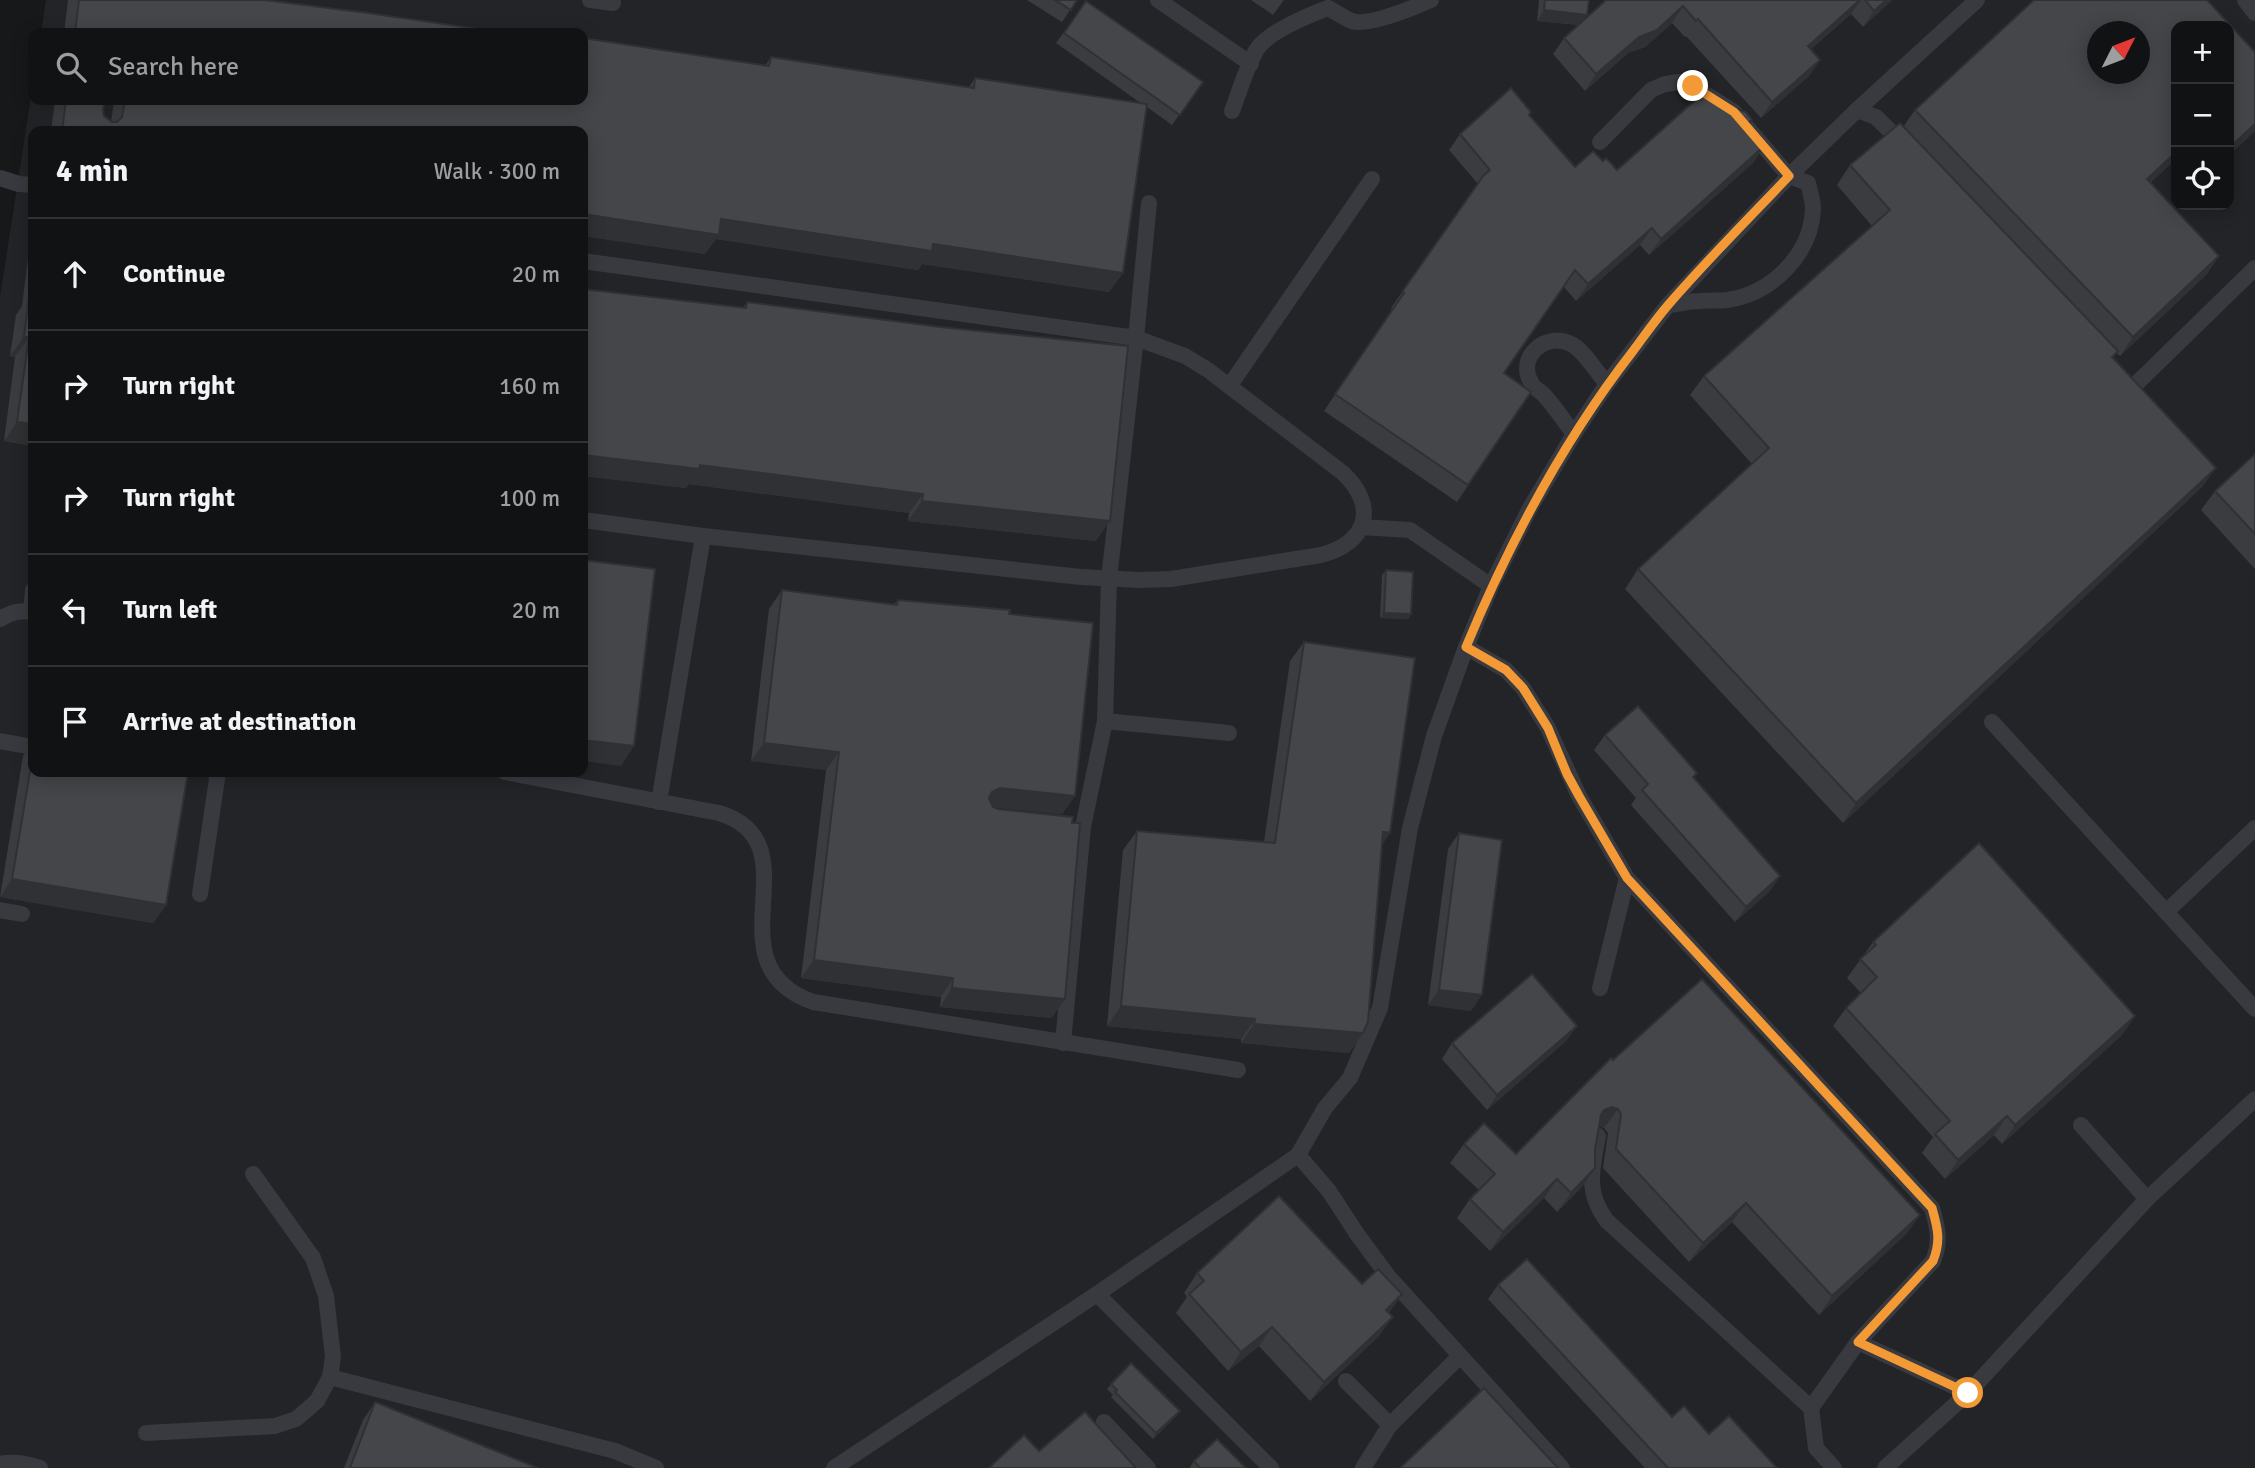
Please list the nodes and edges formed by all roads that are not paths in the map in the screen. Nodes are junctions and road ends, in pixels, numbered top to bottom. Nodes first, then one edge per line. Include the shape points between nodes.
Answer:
1 (590, 0) edge
2 (1158, 0) edge
3 (1431, 0) edge
4 (2245, 0) edge
5 (1974, 1) edge
6 (613, 3) dead end
7 (1327, 4) edge
8 (2255, 13) edge
9 (1251, 64) junction
10 (1857, 110) junction
11 (1232, 111) dead end
12 (1600, 142) dead end
13 (1915, 156) edge
14 (1789, 176) junction
15 (0, 178) edge
16 (1371, 179) dead end
17 (28, 185) edge
18 (1149, 203) dead end
19 (588, 262) edge
20 (2255, 268) edge
21 (1668, 305) junction
22 (1136, 338) junction
23 (1607, 384) junction
24 (1230, 385) junction
25 (2134, 386) edge
26 (1574, 434) junction
27 (588, 521) edge
28 (1361, 527) junction
29 (702, 536) junction
30 (1109, 579) junction
31 (1491, 586) junction
32 (28, 611) edge
33 (0, 619) edge
34 (1466, 647) junction
35 (1105, 721) junction
36 (1992, 722) dead end
37 (1229, 733) dead end
38 (0, 741) edge
39 (28, 746) edge
40 (217, 777) edge
41 (531, 777) edge
42 (659, 802) junction
43 (2255, 828) edge
44 (1627, 878) junction
45 (200, 894) dead end
46 (0, 911) edge
47 (2166, 912) junction
48 (22, 914) edge
49 (1600, 988) dead end
50 (2255, 1009) edge
51 (1063, 1043) junction
52 (1238, 1070) dead end
53 (2255, 1099) edge
54 (2081, 1125) dead end
55 (1598, 1136) edge
56 (1298, 1155) junction
57 (253, 1174) dead end
58 (2147, 1199) junction
59 (1097, 1294) junction
60 (1858, 1342) junction
61 (1460, 1356) junction
62 (330, 1377) junction
63 (1346, 1381) edge
64 (1968, 1393) junction
65 (1811, 1408) junction
66 (1104, 1422) dead end
67 (1390, 1424) junction
68 (146, 1433) dead end
69 (0, 1464) edge
70 (1260, 1464) edge
71 (40, 1468) edge
72 (656, 1468) edge
73 (834, 1468) edge
74 (1149, 1468) edge
75 (1363, 1468) edge
76 (1562, 1468) edge
77 (1834, 1468) edge
78 (1885, 1468) edge

1 - 6 lane
2 - 9 lane
3 - 7 lane via 1355,23
4 - 8 lane
5 - 10 lane
7 - 9 lane via 1273,35 1258,47
9 - 11 lane
10 - 13 lane via 1876,117
10 - 14 lane
12 - 14 lane via 1651,90 1679,82 1734,112
14 - 21 lane
14 - 21 lane via 1808,183 1813,207 1810,232 1797,257 1778,278 1727,300
15 - 17 lane
16 - 24 lane
18 - 22 lane
19 - 22 lane
20 - 25 lane
21 - 23 lane
22 - 24 lane via 1185,356
22 - 30 lane
23 - 26 lane
23 - 26 lane via 1574,345 1559,339 1544,342 1531,353 1527,368 1531,384
24 - 28 lane via 1354,483 1362,497
26 - 31 lane
27 - 29 lane
28 - 30 lane via 1338,551 1321,555 1171,579
28 - 31 lane via 1409,530
29 - 30 lane
29 - 42 lane
30 - 35 lane
31 - 34 lane
32 - 33 lane
34 - 44 lane via 1506,670 1523,688
34 - 56 lane via 1434,736 1410,828 1380,1008 1350,1078 1325,1108
35 - 37 lane
35 - 51 lane via 1076,826
36 - 47 lane
38 - 39 lane
40 - 45 lane
41 - 42 lane
42 - 51 lane via 733,818 756,838 764,867 763,950 775,977 799,997
43 - 47 lane
44 - 49 lane
44 - 60 lane via 1932,1208 1939,1245 1933,1261
46 - 48 lane
47 - 50 lane
51 - 52 lane
53 - 58 lane
54 - 58 lane
55 - 65 lane via 1591,1188 1606,1220
56 - 59 lane
56 - 61 lane via 1388,1276
57 - 62 lane via 313,1258 326,1296
58 - 64 lane
59 - 70 lane
59 - 73 lane
60 - 64 lane
60 - 65 lane
61 - 67 lane
61 - 76 lane
62 - 68 lane via 317,1401 286,1423
62 - 72 lane via 615,1451
63 - 67 lane
64 - 78 lane
65 - 77 lane via 1816,1448
66 - 74 lane
67 - 75 lane
69 - 71 lane via 10,1461

